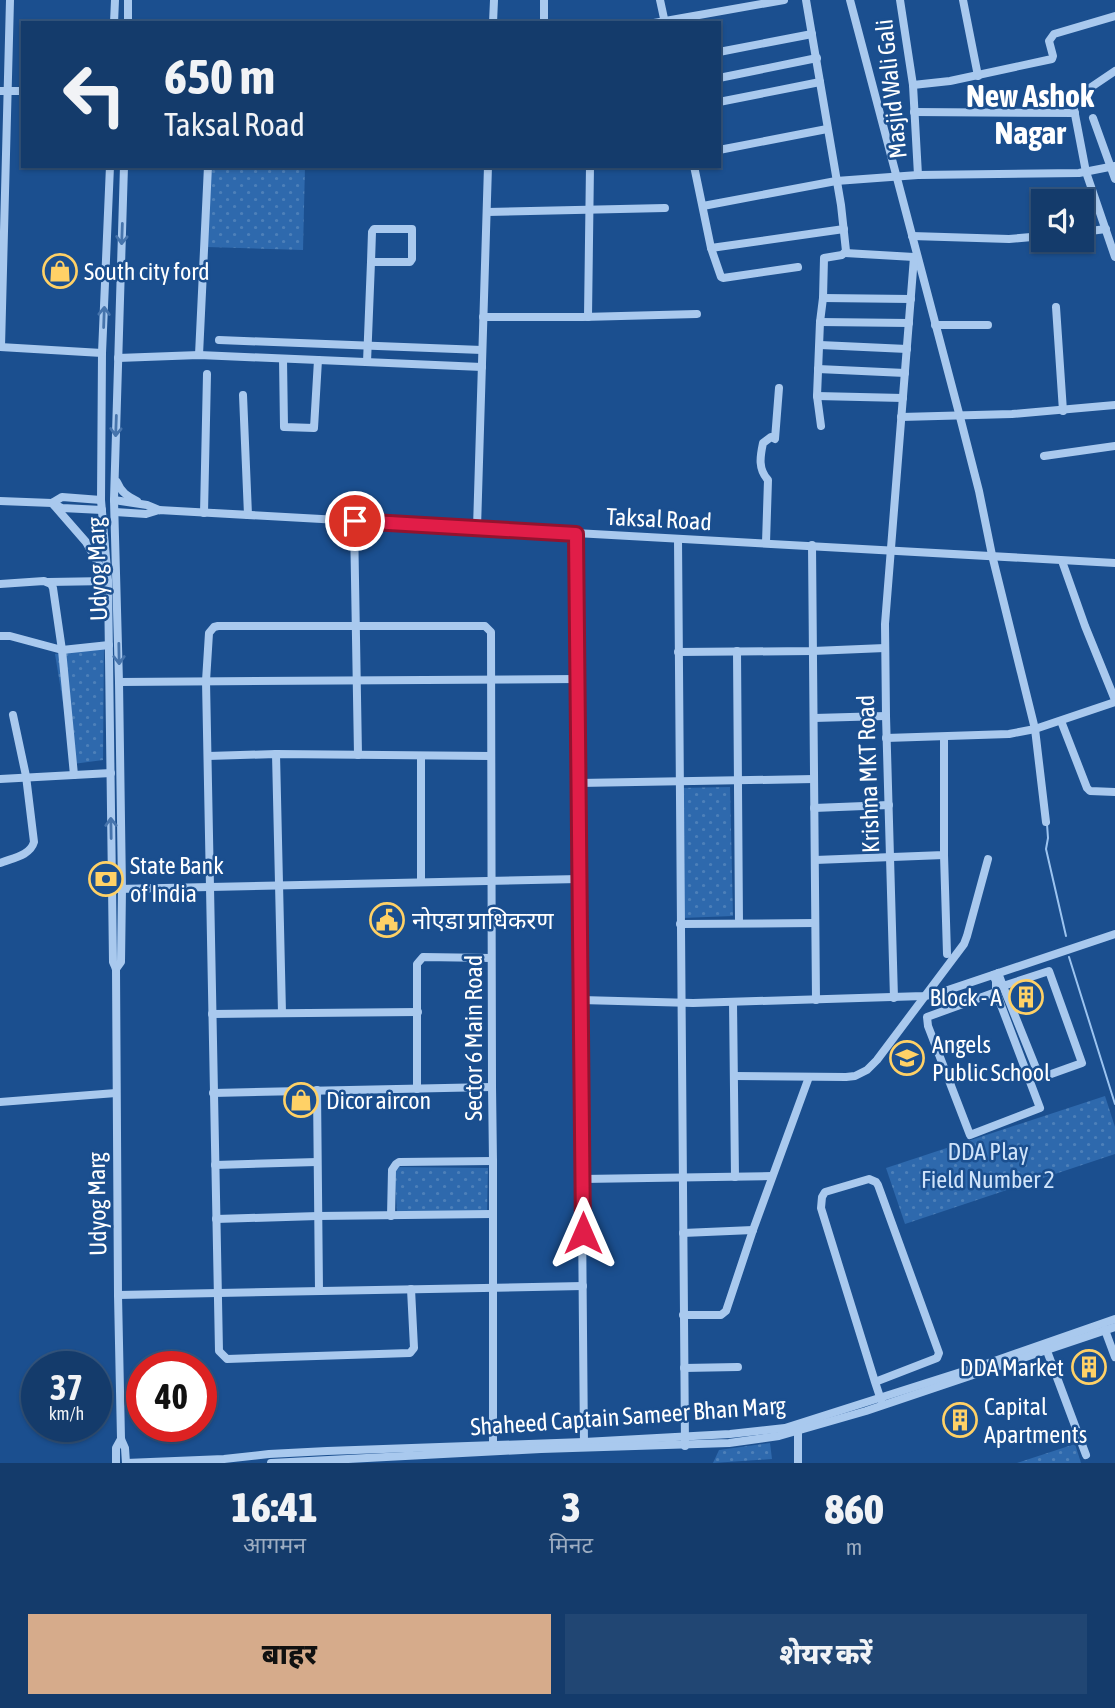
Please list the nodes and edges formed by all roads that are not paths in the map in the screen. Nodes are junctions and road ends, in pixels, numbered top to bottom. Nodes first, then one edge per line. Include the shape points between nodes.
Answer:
1 (10, 0) edge
2 (115, 0) edge
3 (128, 0) edge
4 (494, 0) edge
5 (544, 0) edge
6 (660, 0) edge
7 (784, 0) edge
8 (806, 0) edge
9 (850, 0) edge
10 (901, 0) edge
11 (966, 1) edge
12 (1115, 16) edge
13 (114, 21) edge
14 (128, 21) edge
15 (493, 21) edge
16 (544, 21) edge
17 (665, 21) edge
18 (670, 21) edge
19 (812, 34) junction
20 (721, 52) edge
21 (817, 58) junction
22 (1115, 71) edge
23 (978, 76) junction
24 (721, 78) edge
25 (820, 82) junction
26 (913, 85) junction
27 (4, 91) edge
28 (721, 102) edge
29 (914, 112) junction
30 (1075, 113) junction
31 (1093, 118) dead end
32 (827, 129) junction
33 (721, 150) edge
34 (1113, 167) edge
35 (110, 168) edge
36 (124, 168) edge
37 (208, 168) edge
38 (488, 168) edge
39 (590, 168) edge
40 (694, 168) edge
41 (1086, 172) junction
42 (918, 175) junction
43 (897, 177) junction
44 (1115, 179) edge
45 (836, 181) junction
46 (702, 206) junction
47 (665, 208) dead end
48 (589, 210) junction
49 (487, 212) junction
50 (844, 229) junction
51 (1106, 229) junction
52 (1094, 230) edge
53 (912, 236) junction
54 (1031, 237) edge
55 (711, 248) junction
56 (914, 252) junction
57 (2, 253) edge
58 (845, 253) junction
59 (1115, 257) edge
60 (370, 262) junction
61 (799, 267) dead end
62 (824, 298) junction
63 (911, 299) junction
64 (1056, 307) dead end
65 (696, 314) dead end
66 (484, 317) junction
67 (588, 317) junction
68 (820, 322) junction
69 (909, 323) junction
70 (935, 325) junction
71 (988, 325) dead end
72 (219, 340) dead end
73 (820, 345) junction
74 (368, 346) junction
75 (1, 347) edge
76 (907, 349) junction
77 (482, 350) junction
78 (102, 353) junction
79 (199, 355) junction
80 (118, 358) junction
81 (284, 359) junction
82 (318, 360) junction
83 (367, 362) junction
84 (482, 367) junction
85 (818, 369) junction
86 (905, 373) junction
87 (207, 374) dead end
88 (779, 388) dead end
89 (243, 395) dead end
90 (817, 396) junction
91 (903, 398) junction
92 (1115, 405) edge
93 (1063, 411) junction
94 (960, 417) junction
95 (901, 418) junction
96 (821, 426) dead end
97 (1115, 446) edge
98 (1044, 456) dead end
99 (114, 476) junction
100 (101, 500) junction
101 (114, 500) junction
102 (0, 502) edge
103 (52, 503) junction
104 (147, 505) junction
105 (102, 510) junction
106 (159, 510) junction
107 (115, 512) junction
108 (204, 513) junction
109 (248, 515) junction
110 (355, 521) junction
111 (477, 528) junction
112 (576, 534) junction
113 (678, 539) junction
114 (766, 543) junction
115 (812, 545) junction
116 (890, 550) junction
117 (992, 555) junction
118 (1062, 561) junction
119 (1115, 563) edge
120 (108, 581) junction
121 (48, 582) junction
122 (0, 584) edge
123 (356, 627) junction
124 (0, 636) edge
125 (109, 645) junction
126 (885, 648) junction
127 (62, 649) junction
128 (737, 651) junction
129 (813, 651) junction
130 (678, 652) junction
131 (578, 678) junction
132 (491, 679) junction
133 (357, 680) junction
134 (206, 681) junction
135 (1112, 681) edge
136 (119, 682) junction
137 (1115, 701) edge
138 (13, 715) dead end
139 (886, 716) junction
140 (814, 718) junction
141 (1061, 721) junction
142 (1035, 729) junction
143 (944, 737) junction
144 (886, 738) junction
145 (276, 754) junction
146 (358, 755) junction
147 (208, 756) junction
148 (421, 756) junction
149 (491, 757) junction
150 (111, 773) junction
151 (74, 775) junction
152 (26, 776) junction
153 (0, 779) edge
154 (814, 779) junction
155 (738, 780) junction
156 (679, 781) junction
157 (579, 783) junction
158 (1115, 792) edge
159 (889, 805) junction
160 (814, 808) junction
161 (1046, 822) dead end
162 (944, 855) junction
163 (890, 857) junction
164 (988, 859) dead end
165 (815, 860) junction
166 (0, 863) edge
167 (579, 879) junction
168 (491, 881) junction
169 (421, 882) junction
170 (279, 885) junction
171 (210, 887) junction
172 (112, 889) junction
173 (122, 889) junction
174 (739, 923) junction
175 (815, 923) junction
176 (680, 924) junction
177 (1115, 934) edge
178 (947, 954) dead end
179 (491, 958) junction
180 (116, 969) junction
181 (995, 974) junction
182 (999, 989) junction
183 (924, 996) junction
184 (894, 998) junction
185 (581, 1000) junction
186 (816, 1000) junction
187 (733, 1002) junction
188 (681, 1003) junction
189 (418, 1012) junction
190 (282, 1013) junction
191 (212, 1014) junction
192 (734, 1076) junction
193 (809, 1077) junction
194 (492, 1087) junction
195 (417, 1089) junction
196 (317, 1090) junction
197 (116, 1093) junction
198 (214, 1093) junction
199 (0, 1102) edge
200 (494, 1161) junction
201 (317, 1162) junction
202 (215, 1165) junction
203 (735, 1177) junction
204 (772, 1177) junction
205 (682, 1178) junction
206 (582, 1179) junction
207 (492, 1214) junction
208 (318, 1216) junction
209 (391, 1216) junction
210 (216, 1219) junction
211 (752, 1230) junction
212 (683, 1233) junction
213 (583, 1286) junction
214 (492, 1288) junction
215 (411, 1289) junction
216 (319, 1291) junction
217 (217, 1293) junction
218 (118, 1295) junction
219 (683, 1315) junction
220 (1115, 1319) edge
221 (1115, 1327) edge
222 (1105, 1331) junction
223 (1047, 1351) junction
224 (1115, 1357) edge
225 (738, 1367) dead end
226 (987, 1367) junction
227 (684, 1368) junction
228 (875, 1382) junction
229 (881, 1402) junction
230 (798, 1428) junction
231 (121, 1439) junction
232 (685, 1441) junction
233 (584, 1445) junction
234 (493, 1448) junction
235 (1086, 1455) dead end
236 (327, 1458) edge
237 (116, 1463) edge
238 (126, 1463) edge
239 (271, 1463) edge
240 (799, 1463) edge

1 - 27 street
2 - 13 street
3 - 14 street
4 - 15 street
5 - 16 street
6 - 17 street
7 - 18 street
8 - 19 street
9 - 43 street
10 - 26 street, Masjid Wali Gali
11 - 23 street
12 - 23 street via 1054,34 1049,41 1052,59
19 - 20 street
19 - 21 street
21 - 24 street
21 - 25 street
22 - 30 street via 1075,98
23 - 26 street
25 - 28 street
25 - 32 street
26 - 29 street, Masjid Wali Gali
27 - 57 street
29 - 30 street
29 - 42 street, Masjid Wali Gali
30 - 41 street
31 - 34 street
32 - 33 street
32 - 45 street
34 - 41 street
34 - 44 street
78 -> 35 street, Udyog Marg
36 -> 80 street, Udyog Marg
37 - 79 street
38 - 49 street
39 - 48 street
40 - 46 street
41 - 42 street
41 - 51 street
42 - 43 street
43 - 45 street
43 - 53 street
45 - 46 street
45 - 50 street
46 - 55 street
47 - 48 street
48 - 49 street
48 - 67 street
49 - 66 street
50 - 55 street
50 - 58 street
51 - 52 street
51 - 59 street
53 - 54 street
53 - 56 street
55 - 61 street via 723,278
56 - 58 street
56 - 63 street, Krishna MKT Road
56 - 70 street
57 - 75 street
58 - 62 street via 824,258
60 - 60 street via 410,262 412,229 374,229
60 - 74 street
62 - 63 street
62 - 68 street
63 - 69 street, Krishna MKT Road
64 - 93 street
65 - 67 street
66 - 67 street
66 - 77 street
68 - 69 street
68 - 73 street
69 - 76 street, Krishna MKT Road
70 - 71 street
70 - 94 street
72 - 74 street
73 - 76 street
73 - 85 street
74 - 77 street
74 - 83 street
75 - 78 street
76 - 86 street, Krishna MKT Road
77 - 84 street
78 - 100 street, Udyog Marg
79 - 80 street
79 - 81 street
80 -> 99 street, Udyog Marg
81 - 82 street
81 - 82 street via 284,427 289,428 314,428
82 - 83 street
83 - 84 street
84 - 111 street
85 - 86 street
85 - 90 street
86 - 91 street, Krishna MKT Road
87 - 108 street
88 - 114 street via 775,439 763,443 760,460 768,480
89 - 109 street
90 - 91 street
90 - 96 street
91 - 95 street, Krishna MKT Road
92 - 93 street
93 - 94 street
94 - 95 street
94 - 117 street
95 - 116 street, Krishna MKT Road
97 - 98 street
99 - 101 street, Udyog Marg
99 - 104 street via 124,494
100 - 103 street via 62,497
100 - 105 street, Udyog Marg
101 - 104 street, Taksal Road
101 - 107 street, Udyog Marg
102 - 103 street
103 - 105 street via 62,508
103 - 120 street via 86,542
104 - 106 street, Taksal Road
105 - 120 street, Udyog Marg
106 - 107 street, Taksal Road
106 - 108 street, Taksal Road
107 -> 136 street, Udyog Marg
108 - 109 street, Taksal Road
109 - 110 street, Taksal Road
110 - 111 street, Taksal Road
110 - 123 street
111 - 112 street, Taksal Road
112 - 113 street, Taksal Road
112 - 131 street
113 - 114 street, Taksal Road
113 - 130 street
114 - 115 street, Taksal Road
115 - 116 street, Taksal Road
115 - 129 street
116 - 117 street, Taksal Road
116 - 126 street, Krishna MKT Road
117 - 118 street, Taksal Road
117 - 142 street
118 - 119 street, Taksal Road
118 - 135 street
120 - 121 street
120 - 125 street, Udyog Marg
121 - 122 street
121 - 127 street via 53,588
123 - 132 street, Sector 6 Main Road via 485,626 491,632
123 - 133 street
123 - 134 street via 214,627 209,633
124 - 127 street
125 - 127 street
125 - 150 street, Udyog Marg
126 - 129 street
126 - 139 street, Krishna MKT Road
127 - 151 street
128 - 129 street
128 - 130 street
128 - 155 street
129 - 140 street
130 - 156 street
131 - 132 street
131 - 157 street
132 - 133 street
132 - 149 street, Sector 6 Main Road
133 - 134 street
133 - 146 street
134 - 136 street
134 - 147 street
135 - 137 street
136 - 173 street, Udyog Marg
137 - 141 street
138 - 152 street
139 - 140 street
139 - 144 street, Krishna MKT Road
140 - 154 street
141 - 142 street
141 - 158 street via 1087,788
142 - 143 street
142 - 161 street
143 - 144 street
143 - 162 street
144 - 159 street, Krishna MKT Road
145 - 146 street
145 - 147 street
145 - 170 street
146 - 148 street
147 - 171 street
148 - 149 street
148 - 169 street
149 - 168 street, Sector 6 Main Road
150 - 151 street
172 -> 150 street, Udyog Marg
151 - 152 street
152 - 153 street
152 - 166 street via 33,846
154 - 155 street
154 - 160 street
155 - 156 street
155 - 174 street
156 - 157 street
156 - 176 street
157 - 167 street
159 - 160 street
159 - 163 street, Krishna MKT Road
160 - 165 street
162 - 163 street
162 - 178 street
163 - 165 street
163 - 184 street, Krishna MKT Road
164 - 183 street via 966,940
165 - 175 street
167 - 168 street
167 - 185 street
168 - 169 street
168 - 179 street, Sector 6 Main Road
169 - 170 street
170 - 171 street
170 - 190 street
171 - 173 street
171 - 191 street
172 - 173 street
172 - 180 street, Udyog Marg
173 - 180 street, Udyog Marg via 121,962
174 - 175 street
174 - 176 street
175 - 186 street
176 - 188 street
177 - 181 street
179 - 189 street via 423,957 417,964
179 - 194 street, Sector 6 Main Road
180 - 197 street, Udyog Marg
181 - 182 street
181 - 183 street
182 - 182 street via 1049,971 1082,1063 1040,1078
182 - 182 street via 1040,1108 970,1135 927,1017
183 - 184 street
183 - 193 street via 867,1070 855,1076
184 - 186 street
185 - 188 street
185 - 206 street
186 - 187 street
187 - 188 street
187 - 192 street
188 - 205 street
189 - 190 street
189 - 195 street
190 - 191 street
191 - 198 street
192 - 193 street
192 - 203 street
193 - 204 street
194 - 195 street
194 - 200 street, Sector 6 Main Road
195 - 196 street
196 - 198 street
196 - 201 street
197 - 199 street
197 - 218 street, Udyog Marg
198 - 202 street
200 - 207 street, Sector 6 Main Road
200 - 209 street via 399,1162 392,1170
201 - 202 street
201 - 208 street
202 - 210 street
203 - 204 street
203 - 205 street
204 - 211 street
205 - 206 street
205 - 212 street
206 - 213 street
207 - 209 street
207 - 214 street, Sector 6 Main Road
208 - 209 street
208 - 210 street
208 - 216 street
210 - 217 street
211 - 212 street
211 - 219 street via 724,1313
212 - 219 street
213 - 214 street
213 - 233 street
214 - 215 street
214 - 234 street, Sector 6 Main Road
215 - 216 street
215 - 217 street via 412,1352 227,1359 219,1351
216 - 217 street
217 - 218 street
218 - 231 street, Udyog Marg
219 - 227 street
220 - 226 street, Shaheed Captain Sameer Bhan Marg
221 - 222 street, Shaheed Captain Sameer Bhan Marg
222 - 223 street, Shaheed Captain Sameer Bhan Marg
222 - 224 street
223 - 226 street, Shaheed Captain Sameer Bhan Marg
223 - 235 street
225 - 227 street
226 - 229 street, Shaheed Captain Sameer Bhan Marg
227 - 232 street
228 - 228 street via 821,1208 825,1192 869,1179 878,1185 939,1353 937,1358
228 - 229 street
229 - 230 street, Shaheed Captain Sameer Bhan Marg
230 - 232 street, Shaheed Captain Sameer Bhan Marg via 779,1436 729,1443
230 - 240 street
231 - 237 street, Udyog Marg
231 - 238 street, Udyog Marg
232 - 233 street, Shaheed Captain Sameer Bhan Marg
233 - 234 street, Shaheed Captain Sameer Bhan Marg
234 - 236 street, Shaheed Captain Sameer Bhan Marg
236 - 238 street, Shaheed Captain Sameer Bhan Marg via 269,1454
236 - 239 street, Shaheed Captain Sameer Bhan Marg

